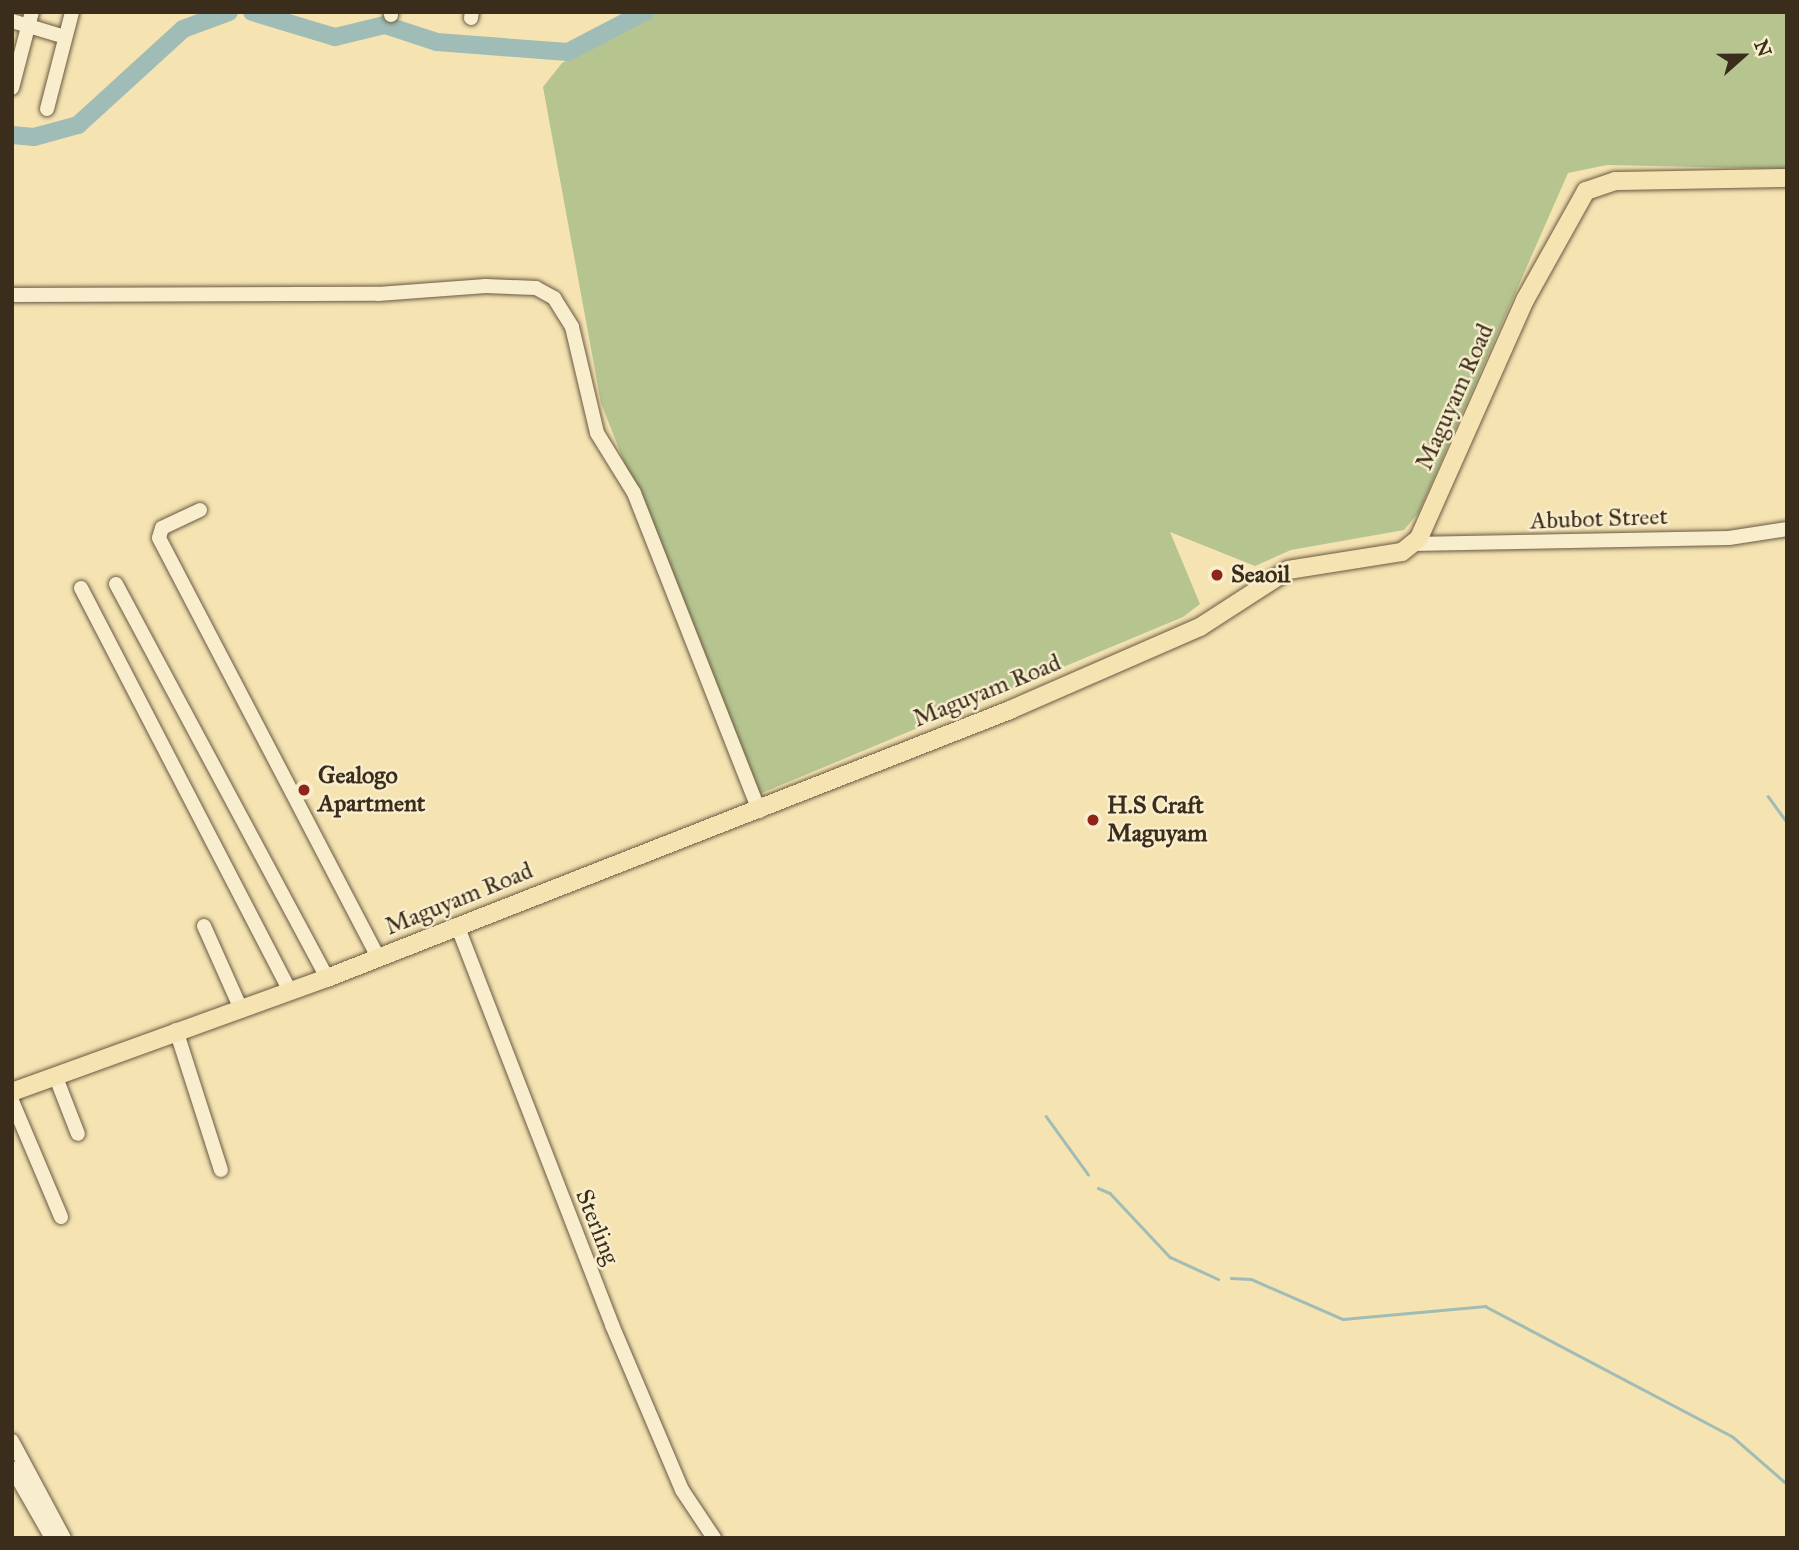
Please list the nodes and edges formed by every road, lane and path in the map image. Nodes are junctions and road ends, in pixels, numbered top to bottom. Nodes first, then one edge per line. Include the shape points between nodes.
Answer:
1 (72, 12) edge
2 (30, 20) edge
3 (12, 21) edge
4 (65, 37) junction
5 (12, 88) edge
6 (47, 109) dead end
7 (1787, 178) edge
8 (12, 295) edge
9 (200, 510) dead end
10 (1787, 529) edge
11 (1412, 544) junction
12 (116, 584) dead end
13 (81, 587) dead end
14 (759, 811) junction
15 (457, 925) junction
16 (204, 926) dead end
17 (379, 957) junction
18 (327, 978) junction
19 (290, 991) junction
20 (241, 1009) junction
21 (176, 1030) junction
22 (55, 1075) junction
23 (12, 1092) edge
24 (12, 1101) edge
25 (78, 1134) dead end
26 (221, 1170) dead end
27 (61, 1217) dead end
28 (13, 1446) edge
29 (12, 1468) edge
30 (56, 1533) edge
31 (714, 1538) edge

1 - 4 street
2 - 3 street
2 - 4 street
2 - 5 street
4 - 6 street
7 - 11 main road, Maguyam Road via 1615,181 1586,191 1525,299
8 - 14 street via 378,294 486,286 536,288 554,298 572,327 597,433 634,493
9 - 17 street via 162,528 159,538
10 - 11 street, Abubot Street via 1729,538
11 - 14 main road, Maguyam Road via 1381,559 1288,570 1200,627
12 - 18 street
13 - 19 street
14 - 15 main road, Maguyam Road
15 - 17 main road, Maguyam Road
15 - 31 street, Sterling via 612,1325 682,1490
16 - 20 street
17 - 18 main road, Maguyam Road
18 - 19 main road, Maguyam Road
19 - 20 main road, Maguyam Road
20 - 21 main road, Maguyam Road
21 - 22 main road, Maguyam Road
21 - 26 street
22 - 23 main road, Maguyam Road
22 - 25 street
24 - 27 street
28 - 30 street
29 - 30 street

